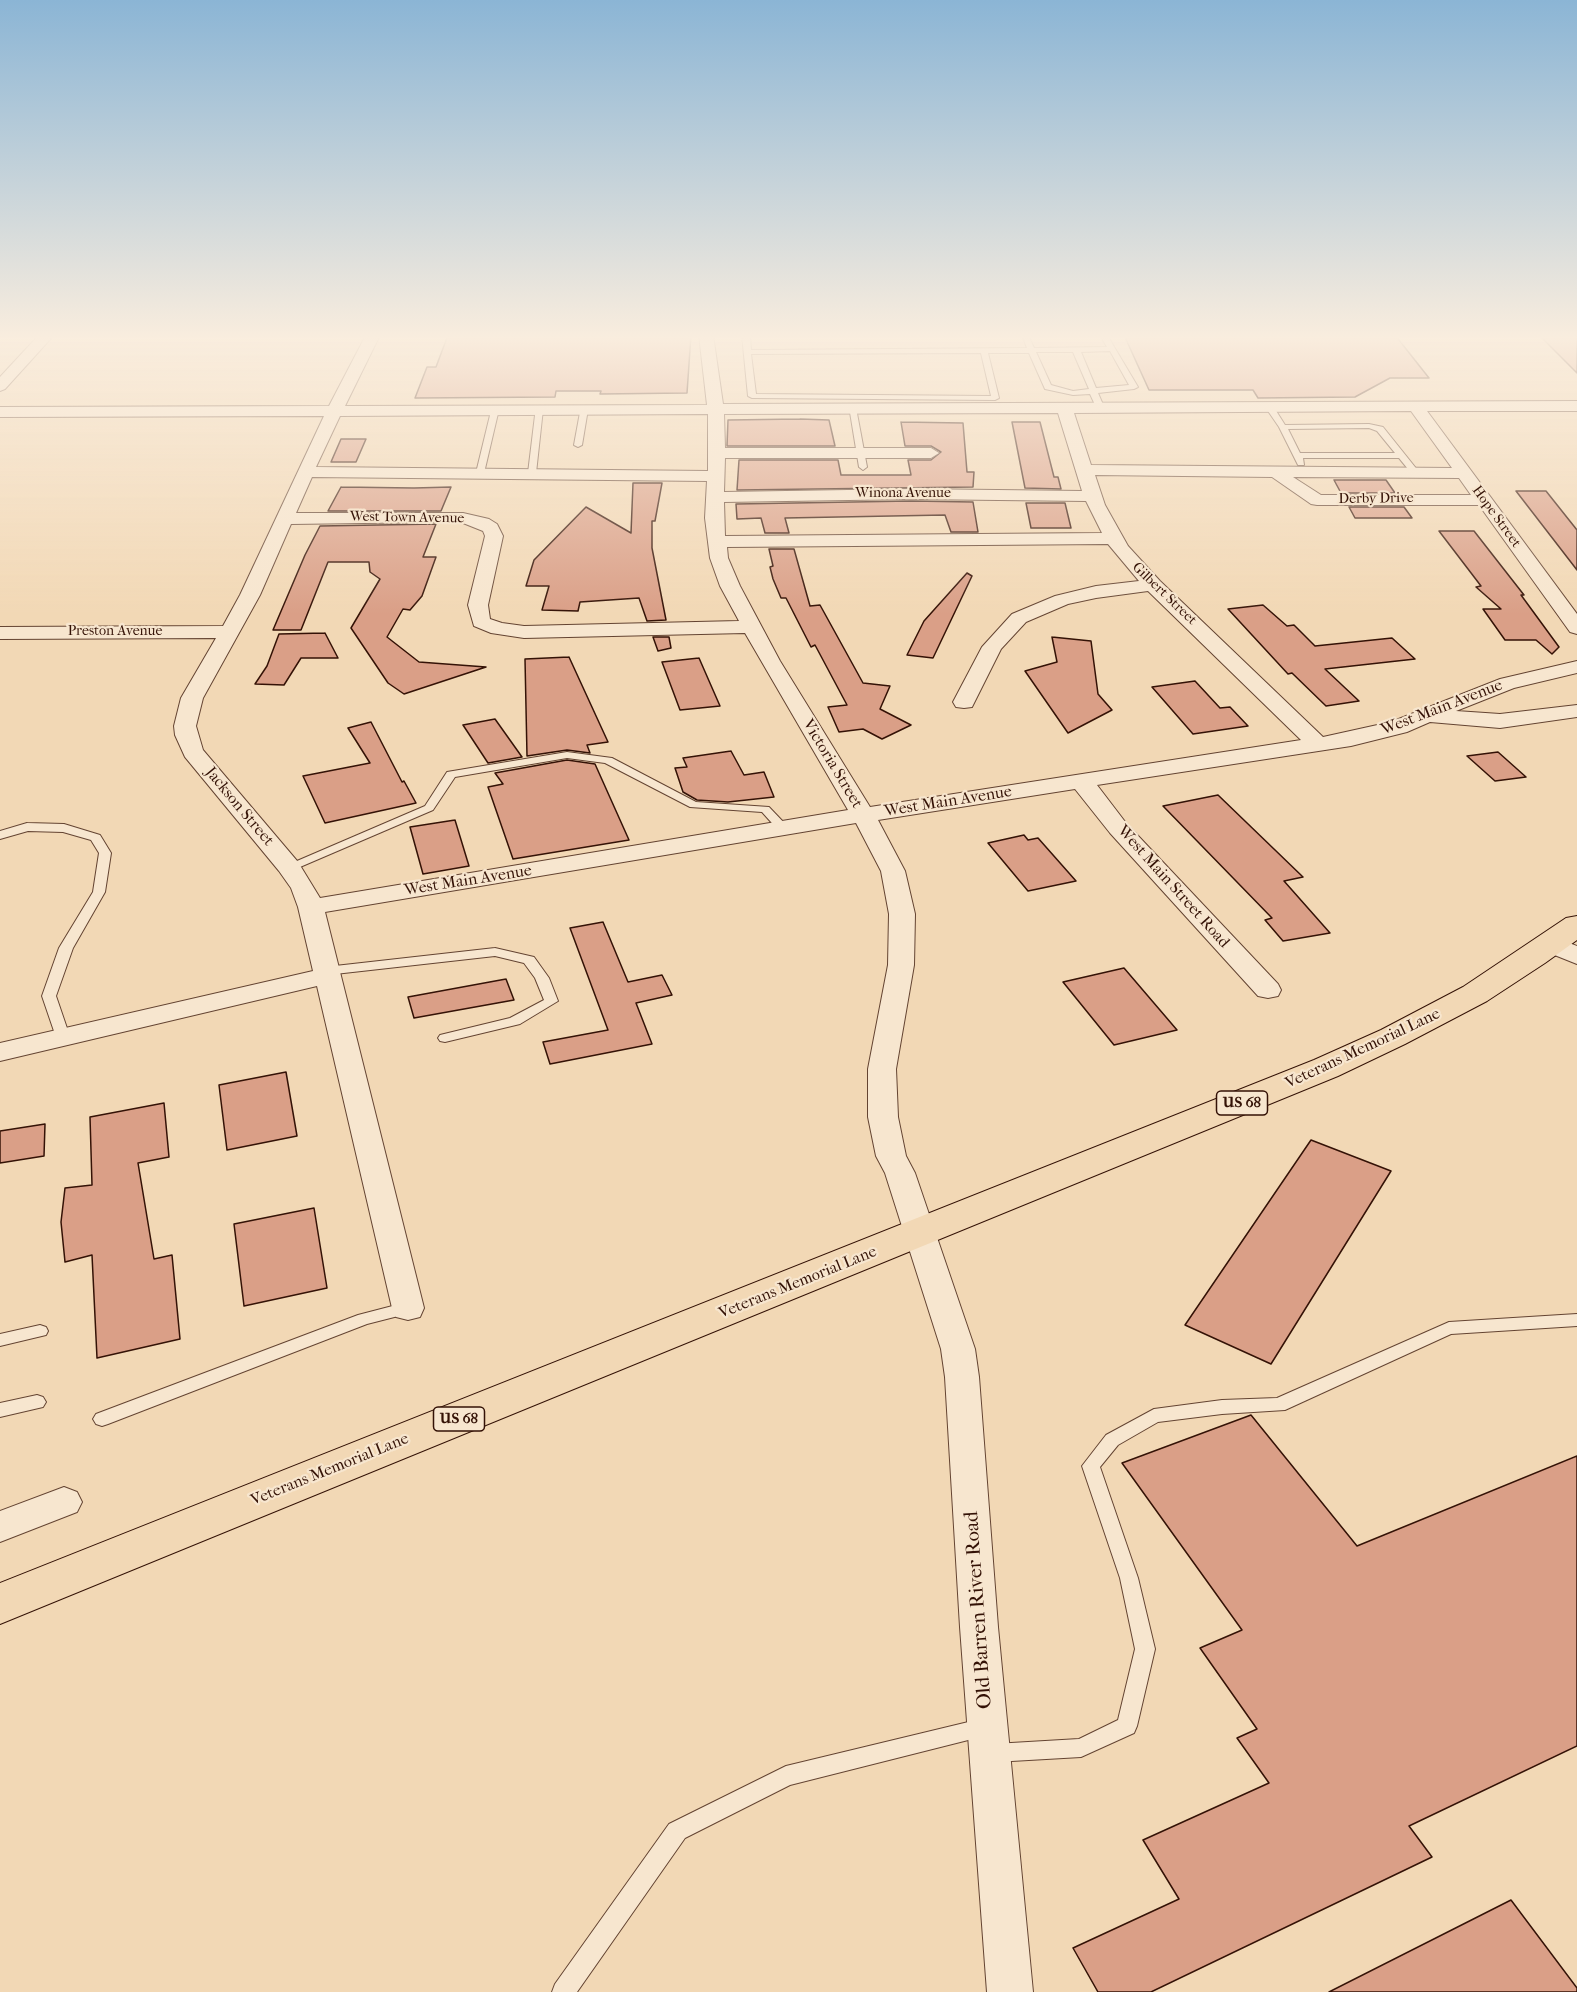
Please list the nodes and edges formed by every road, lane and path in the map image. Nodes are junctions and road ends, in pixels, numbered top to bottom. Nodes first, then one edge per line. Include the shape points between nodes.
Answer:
1 (327, 428) edge
2 (491, 428) edge
3 (537, 428) edge
4 (581, 428) edge
5 (715, 428) edge
6 (855, 428) edge
7 (1071, 428) edge
8 (1283, 428) edge
9 (1376, 428) edge
10 (1431, 428) edge
11 (578, 445) dead end
12 (717, 453) junction
13 (931, 453) dead end
14 (1401, 455) junction
15 (861, 460) junction
16 (1301, 463) junction
17 (1085, 470) junction
18 (306, 472) junction
19 (1415, 472) junction
20 (480, 473) junction
21 (532, 473) junction
22 (1281, 473) junction
23 (1464, 473) junction
24 (715, 476) junction
25 (1093, 496) junction
26 (714, 497) junction
27 (1484, 500) junction
28 (285, 519) junction
29 (1113, 538) junction
30 (716, 542) junction
31 (1153, 585) junction
32 (753, 627) junction
33 (1577, 628) edge
34 (230, 632) junction
35 (0, 633) edge
36 (1577, 667) edge
37 (964, 702) dead end
38 (1577, 711) edge
39 (1426, 716) junction
40 (1319, 745) junction
41 (1081, 781) junction
42 (863, 815) junction
43 (784, 829) junction
44 (0, 835) edge
45 (290, 867) junction
46 (311, 907) junction
47 (1568, 942) edge
48 (327, 974) junction
49 (1268, 990) dead end
50 (63, 1037) junction
51 (446, 1038) dead end
52 (0, 1052) edge
53 (919, 1234) junction
54 (408, 1308) joint
55 (1577, 1320) edge
56 (40, 1331) dead end
57 (0, 1340) edge
58 (37, 1402) dead end
59 (0, 1410) edge
60 (102, 1419) dead end
61 (64, 1502) dead end
62 (0, 1527) edge
63 (0, 1604) edge
64 (988, 1740) junction
65 (563, 1992) edge
66 (1010, 1992) edge

1 - 18 street, Jackson Street
2 - 20 lane
3 - 21 lane
4 - 11 lane
5 - 12 street, Victoria Street
6 - 15 lane
7 - 17 street, Gilbert Street
8 - 16 lane
9 - 14 lane
10 - 23 street, Hope Street
12 - 15 street
12 - 24 street, Victoria Street
13 - 15 street
14 - 16 lane
14 - 19 lane
16 - 19 street
16 - 22 street
17 - 22 street
17 - 25 street, Gilbert Street
18 - 20 street
18 - 28 street, Jackson Street
19 - 23 street
20 - 21 street
21 - 24 street
22 - 27 street, Derby Drive via 1317,500
23 - 27 street, Hope Street
24 - 26 street, Victoria Street
25 - 26 street, Winona Avenue
25 - 29 street, Gilbert Street
26 - 30 street, Victoria Street
27 - 33 street, Hope Street
28 - 32 street, West Town Avenue via 436,517 483,523 494,536 478,614 481,622 491,628 524,632
28 - 34 street, Jackson Street
29 - 30 street
29 - 31 street, Gilbert Street
30 - 32 street, Victoria Street via 730,586
31 - 37 street via 1062,600 1019,618 992,647
31 - 40 street, Gilbert Street
32 - 42 street, Victoria Street
34 - 35 street, Preston Avenue
34 - 45 street, Jackson Street via 192,698 186,716 186,735 206,769
36 - 39 street, West Main Avenue via 1507,683
38 - 39 street via 1500,721
39 - 40 street, West Main Avenue via 1370,735
40 - 41 street, West Main Avenue
41 - 42 street, West Main Avenue
41 - 49 street, West Main Street Road via 1118,828
42 - 43 street, West Main Avenue
42 - 53 street, Victoria Street via 893,871 902,914 901,965 885,1043 881,1094 891,1156
43 - 45 lane via 765,809 694,805 608,760 567,755 451,774 429,808
43 - 46 street, West Main Avenue
44 - 50 lane via 27,827 64,828 96,838 105,853 99,892 66,948 49,996
45 - 46 street, Jackson Street
46 - 48 street, Jackson Street
47 - 53 main road, Veterans Memorial Lane / US 68 via 1443,1012 1326,1068
48 - 50 street
48 - 51 lane via 495,952 529,960 551,1001 515,1021
48 - 54 street, Jackson Street
50 - 52 street
53 - 63 main road, Veterans Memorial Lane / US 68
53 - 64 street, Old Barren River Road via 958,1349 962,1377
54 - 60 lane via 364,1319
55 - 64 lane via 1449,1328 1279,1405 1222,1407 1154,1416 1112,1440 1090,1466 1129,1578 1145,1649 1127,1726 1081,1748
56 - 57 lane
58 - 59 lane
61 - 62 street
64 - 65 lane via 786,1776 677,1831
64 - 66 street, Old Barren River Road

